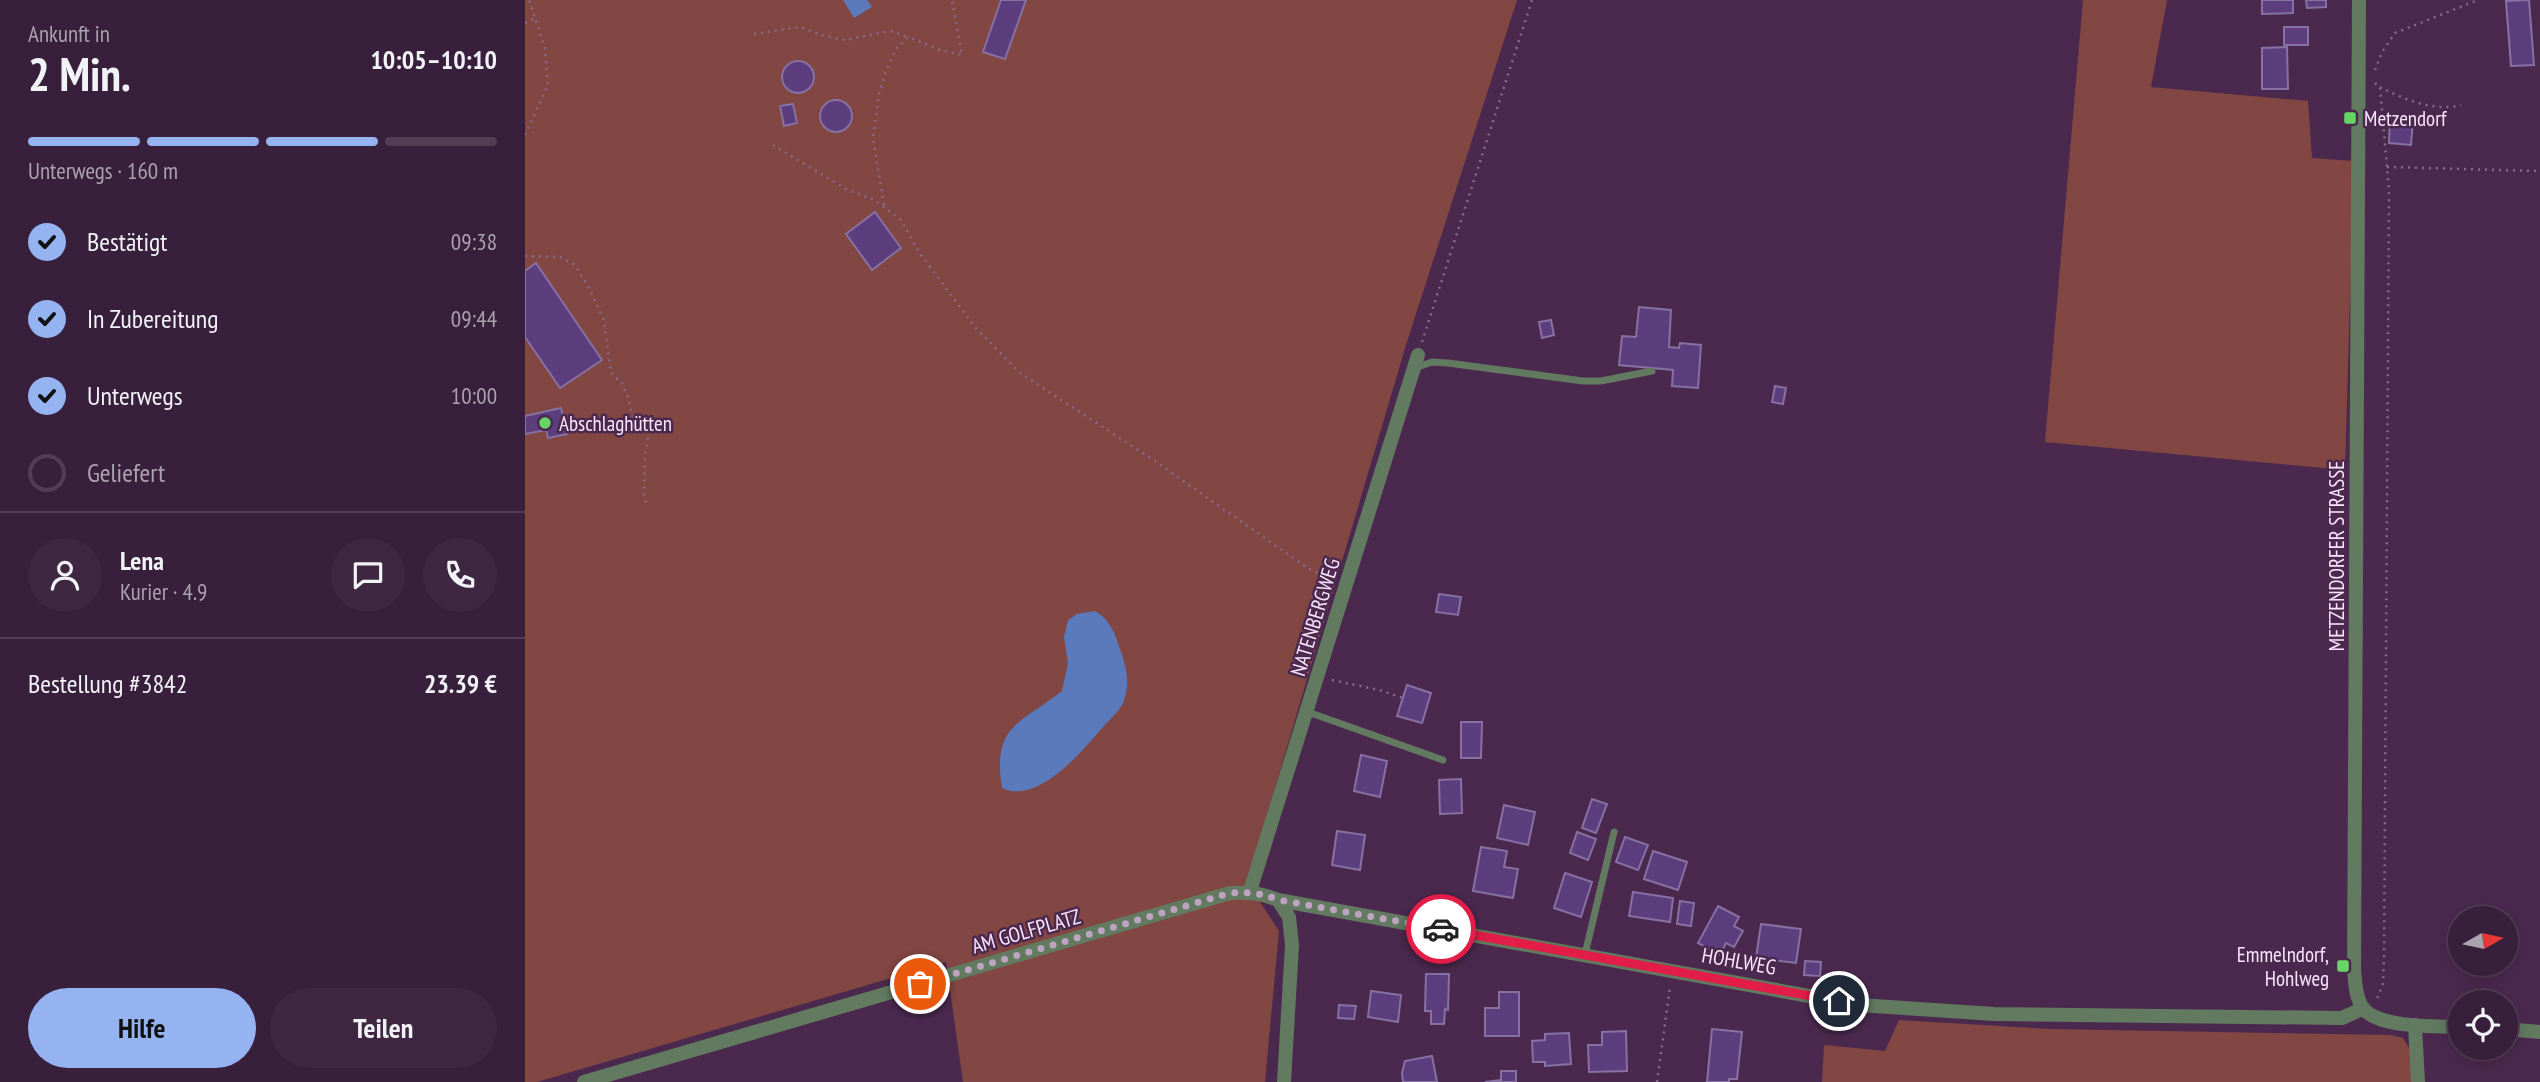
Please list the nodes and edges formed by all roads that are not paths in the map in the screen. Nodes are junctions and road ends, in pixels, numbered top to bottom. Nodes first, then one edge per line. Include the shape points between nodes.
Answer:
1 (2359, 0) edge
2 (1416, 362) joint
3 (1652, 371) dead end
4 (1307, 712) junction
5 (1443, 760) dead end
6 (1614, 832) dead end
7 (1251, 891) junction
8 (1279, 900) junction
9 (1585, 954) junction
10 (2362, 1009) junction
11 (2415, 1025) junction
12 (2448, 1026) edge
13 (2518, 1030) edge
14 (2540, 1032) edge
15 (584, 1082) edge
16 (1284, 1082) edge
17 (2418, 1082) edge

1 - 10 street, METZENDORFER STRASSE via 2354,968
2 - 3 lane via 1601,382
2 - 4 street, NATENBERGWEG
4 - 5 lane
4 - 7 street, NATENBERGWEG
6 - 9 lane
7 - 8 street, AM GOLFPLATZ
7 - 15 street, AM GOLFPLATZ via 1230,893
8 - 9 street, HOHLWEG
8 - 16 street via 1289,917 1292,945
9 - 10 street, HOHLWEG via 1860,1005 1994,1014 2342,1018
10 - 11 street via 2377,1018
11 - 12 street
11 - 17 street
13 - 14 street

